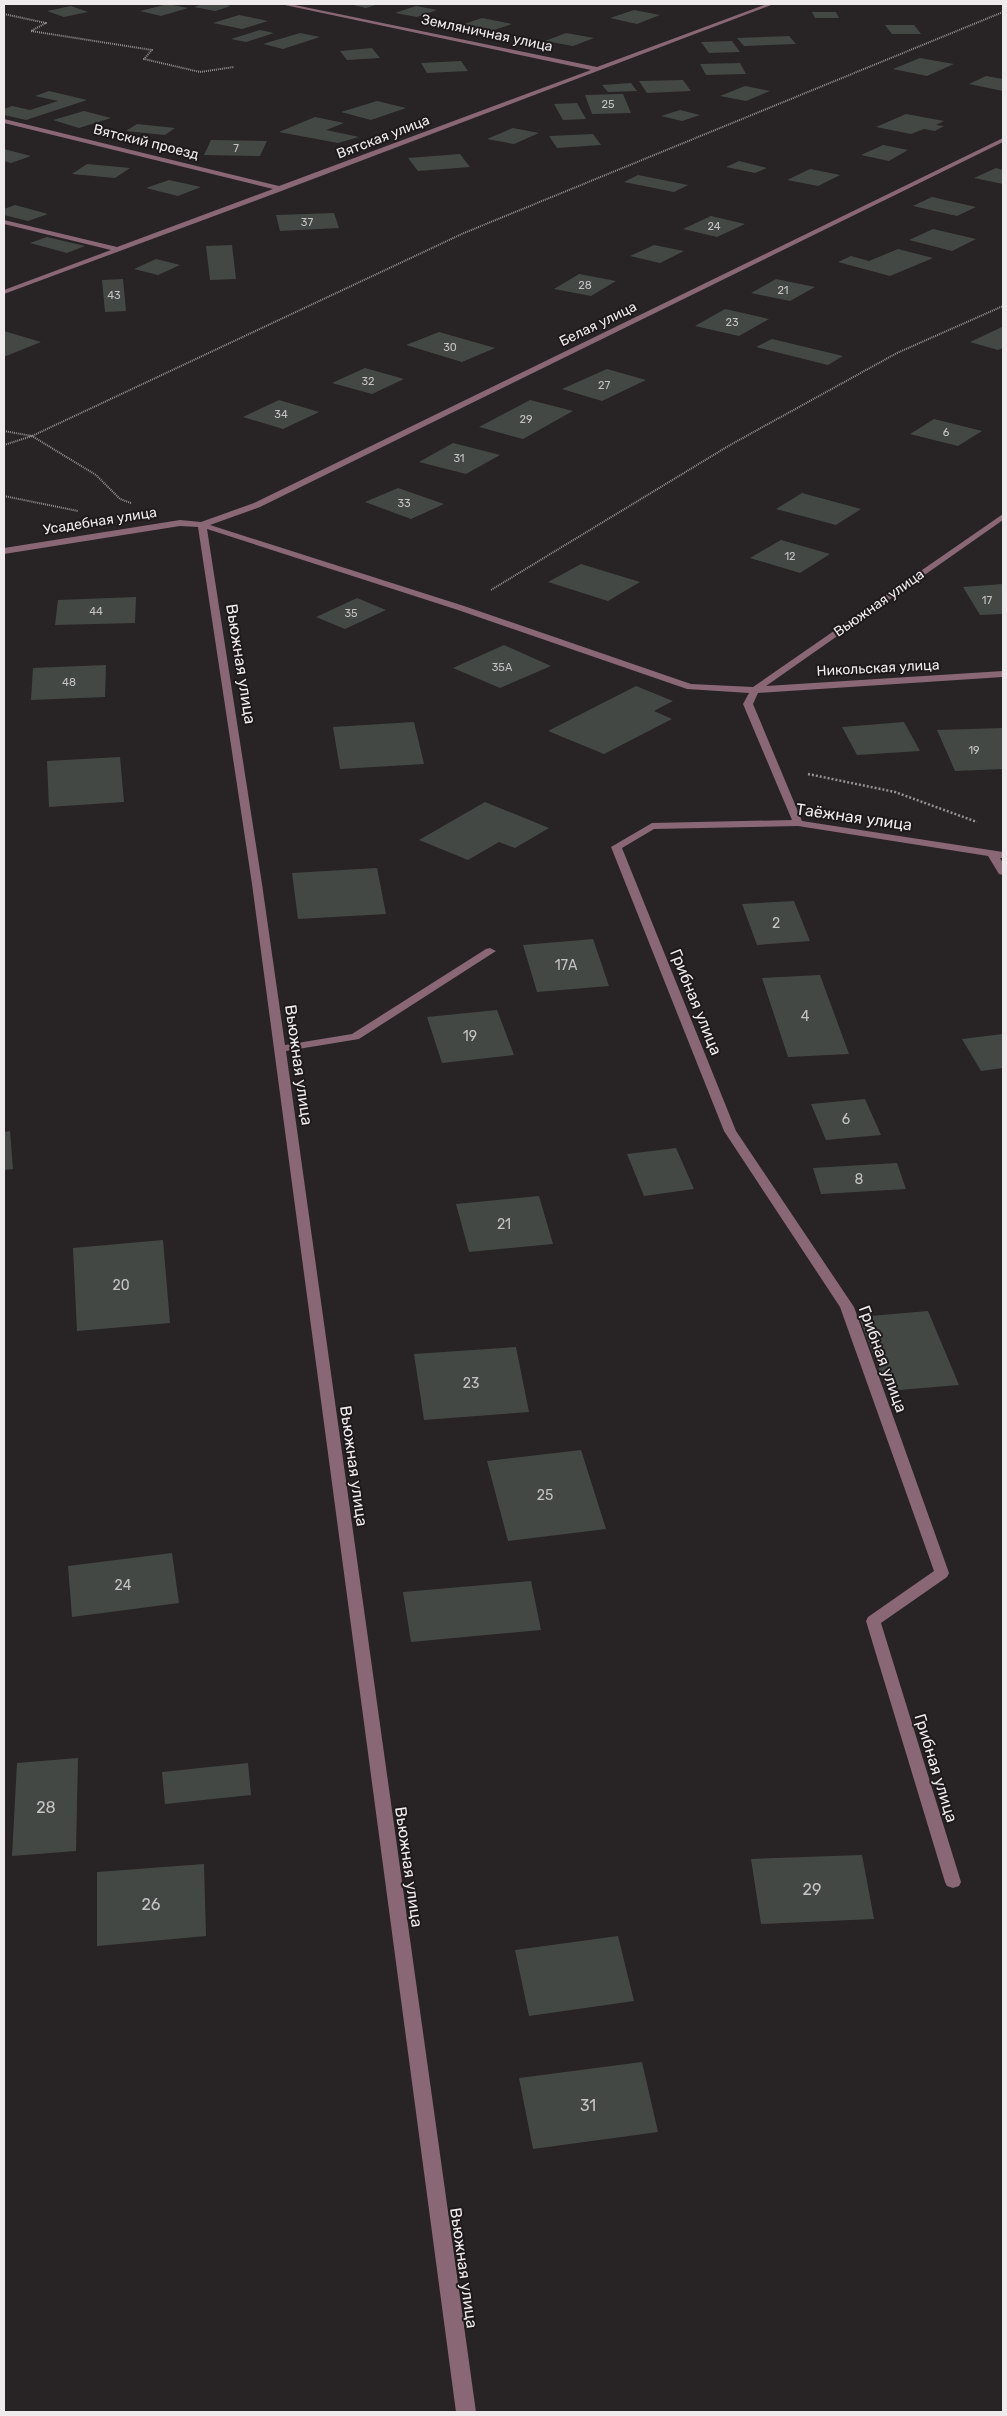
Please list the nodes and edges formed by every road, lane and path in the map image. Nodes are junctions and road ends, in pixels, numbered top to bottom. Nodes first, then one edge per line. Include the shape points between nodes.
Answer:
1 (283, 4) edge
2 (771, 4) edge
3 (1003, 12) edge
4 (4, 14) edge
5 (234, 67) dead end
6 (597, 69) junction
7 (4, 121) edge
8 (1003, 140) edge
9 (282, 189) junction
10 (4, 222) edge
11 (117, 249) junction
12 (4, 292) edge
13 (1003, 306) edge
14 (4, 431) edge
15 (32, 436) junction
16 (4, 445) edge
17 (1003, 516) edge
18 (180, 523) junction
19 (202, 525) junction
20 (1003, 525) edge
21 (989, 526) junction
22 (4, 551) edge
23 (461, 608) junction
24 (1003, 674) edge
25 (755, 690) junction
26 (775, 768) junction
27 (798, 823) junction
28 (616, 847) joint
29 (992, 853) junction
30 (1003, 855) edge
31 (1003, 872) edge
32 (490, 952) dead end
33 (279, 1049) junction
34 (952, 1882) dead end
35 (466, 2412) edge

1 - 6 street, Земляничная улица
2 - 6 street, Вятская улица
3 - 15 path via 464,233
4 - 5 path via 46,23 31,31 152,50 144,59 200,72
6 - 9 street, Вятская улица
7 - 9 street, Вятский проезд
8 - 19 street, Белая улица via 257,505
9 - 11 street, Вятская улица
10 - 11 street
11 - 12 street, Вятская улица
13 - 23 path via 897,353 738,440
14 - 15 path
15 - 16 path
15 - 18 path via 96,475 120,499
17 - 21 street, Вьюжная улица
18 - 19 street, Усадебная улица
18 - 22 street, Усадебная улица
19 - 23 street, Никольская улица
19 - 33 street, Вьюжная улица
20 - 21 street
21 - 25 street, Вьюжная улица
23 - 25 street, Никольская улица via 690,687
24 - 25 street, Никольская улица
25 - 26 street via 748,704
26 - 27 street
26 - 29 path via 895,792 978,823
27 - 28 street, Таёжная улица via 652,826
27 - 29 street, Таёжная улица
28 - 34 street, Грибная улица via 730,1131 847,1308 942,1573 873,1621
29 - 30 street, Таёжная улица
29 - 31 street
32 - 33 street via 355,1038
33 - 35 street, Вьюжная улица

